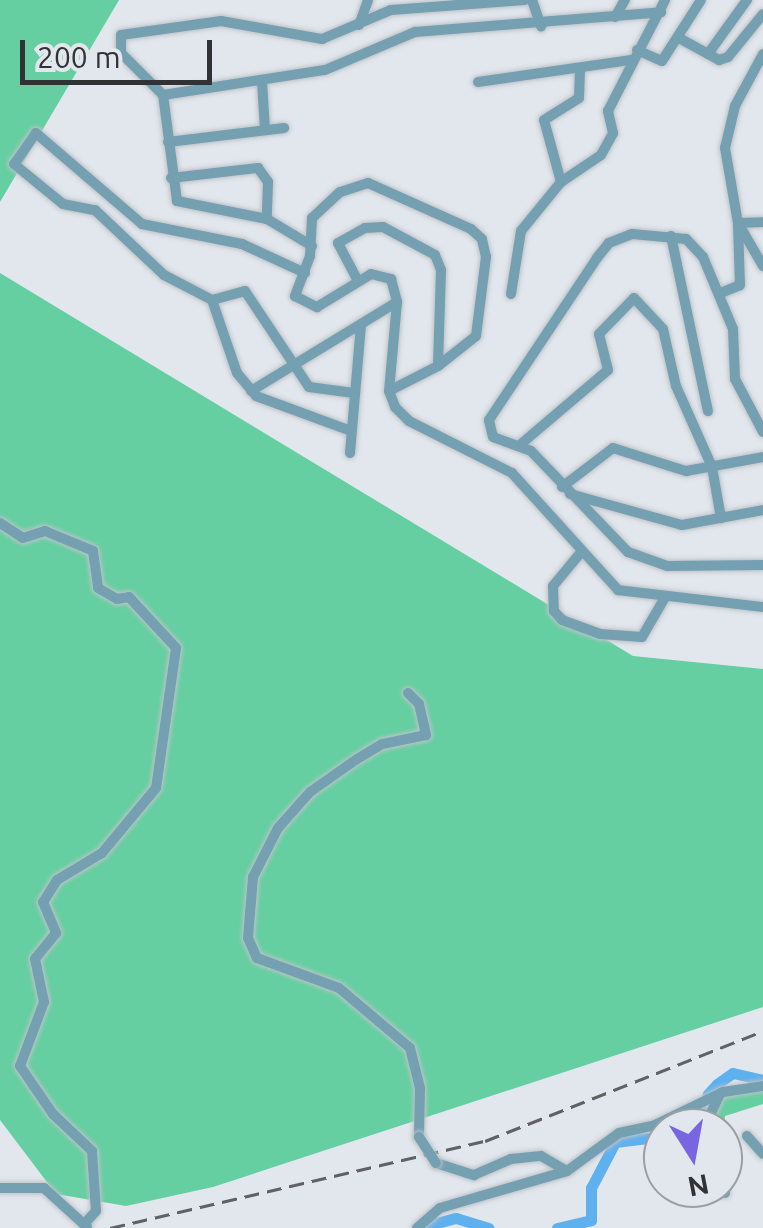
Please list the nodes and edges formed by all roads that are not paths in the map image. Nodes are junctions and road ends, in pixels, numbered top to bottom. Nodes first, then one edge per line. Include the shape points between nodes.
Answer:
1 (368, 0) edge
2 (528, 0) edge
3 (625, 0) edge
4 (701, 0) edge
5 (747, 0) edge
6 (481, 2) edge
7 (663, 6) edge
8 (763, 14) edge
9 (616, 17) junction
10 (359, 25) junction
11 (542, 26) junction
12 (678, 38) junction
13 (708, 54) junction
14 (763, 54) edge
15 (634, 55) junction
16 (580, 68) junction
17 (262, 82) junction
18 (478, 82) dead end
19 (163, 94) junction
20 (284, 128) dead end
21 (265, 130) junction
22 (168, 142) junction
23 (170, 178) junction
24 (561, 182) junction
25 (267, 219) junction
26 (763, 222) edge
27 (738, 223) junction
28 (142, 224) junction
29 (671, 236) junction
30 (138, 245) junction
31 (312, 246) junction
32 (763, 266) edge
33 (305, 273) junction
34 (358, 281) junction
35 (723, 292) junction
36 (511, 294) dead end
37 (212, 300) junction
38 (397, 302) junction
39 (364, 323) junction
40 (393, 336) junction
41 (294, 363) junction
42 (438, 366) junction
43 (251, 391) junction
44 (389, 391) junction
45 (354, 393) junction
46 (708, 411) dead end
47 (351, 431) junction
48 (763, 432) edge
49 (521, 444) junction
50 (350, 453) dead end
51 (763, 457) edge
52 (712, 466) junction
53 (565, 490) junction
54 (763, 510) edge
55 (721, 518) junction
56 (0, 523) edge
57 (582, 551) junction
58 (763, 565) edge
59 (664, 598) junction
60 (763, 607) edge
61 (408, 693) dead end
62 (763, 1086) edge
63 (711, 1096) junction
64 (708, 1108) edge
65 (747, 1136) dead end
66 (763, 1154) edge
67 (567, 1171) junction
68 (0, 1188) edge
69 (87, 1225) edge
70 (418, 1227) edge

1 - 10 street
2 - 6 street
2 - 11 street
3 - 9 street
4 - 12 street
5 - 13 street
6 - 10 street via 421,4
7 - 9 street
7 - 15 street
8 - 13 street via 728,58
9 - 11 street
10 - 19 street via 322,40 221,21 121,35 120,53
11 - 17 street via 415,32 353,61
12 - 13 street
12 - 15 street via 654,63
14 - 27 street via 728,126 725,148
15 - 16 street
15 - 24 street via 608,111 612,134 600,155
16 - 18 street
16 - 24 street via 579,98 544,120
17 - 19 street
17 - 21 street
19 - 22 street
20 - 21 street
21 - 22 street
22 - 23 street
23 - 25 street via 183,206
23 - 25 street via 258,168 268,182
24 - 36 street via 521,231
25 - 31 street
26 - 27 street
27 - 32 street
27 - 35 street via 740,285
28 - 30 street
28 - 30 street via 36,133 14,164 63,204 96,210
28 - 33 street via 242,244
29 - 35 street via 693,244
29 - 46 street
29 - 49 street via 620,236 597,258 489,420 492,437
30 - 37 street via 164,276
31 - 33 street
31 - 42 street via 312,218 323,203 368,183 478,234 486,258 481,324
33 - 34 street via 295,296 308,308
34 - 38 street via 385,274 395,284
34 - 42 street via 338,244 365,228 383,227 435,256 441,280
35 - 48 street via 734,329 734,379
37 - 41 street via 246,291
37 - 43 street
38 - 39 street
38 - 40 street
39 - 40 street via 381,324
39 - 41 street
39 - 45 street
40 - 44 street
41 - 43 street
41 - 45 street via 309,387
42 - 44 street
43 - 47 street via 283,410
44 - 57 street via 408,421 512,473
45 - 47 street
47 - 50 street
49 - 52 street via 608,370 599,334 634,298 662,329 676,386
49 - 53 street
51 - 52 street
52 - 53 street via 686,471 613,448
52 - 55 street
53 - 55 street via 682,525
53 - 58 street via 614,541 650,562
54 - 55 street
56 - 69 street via 23,538 45,531 93,551 98,588 117,599 129,597 176,648 156,788 102,853 57,880 43,902 56,933 35,959 44,1002 20,1066 53,1114 92,1152 96,1211
57 - 59 street via 618,590
57 - 59 street via 553,586 554,611 562,620 600,634 642,638
59 - 60 street
61 - 67 street, bridge via 419,704 426,735 382,744 356,759 310,792 278,828 253,877 248,938 256,958 340,988 410,1048 419,1077 419,1137 436,1163 474,1175 511,1159 541,1156
62 - 63 street
63 - 64 street
63 - 67 street via 653,1126 619,1133
65 - 66 street
67 - 70 street via 440,1208
68 - 69 street via 44,1188

